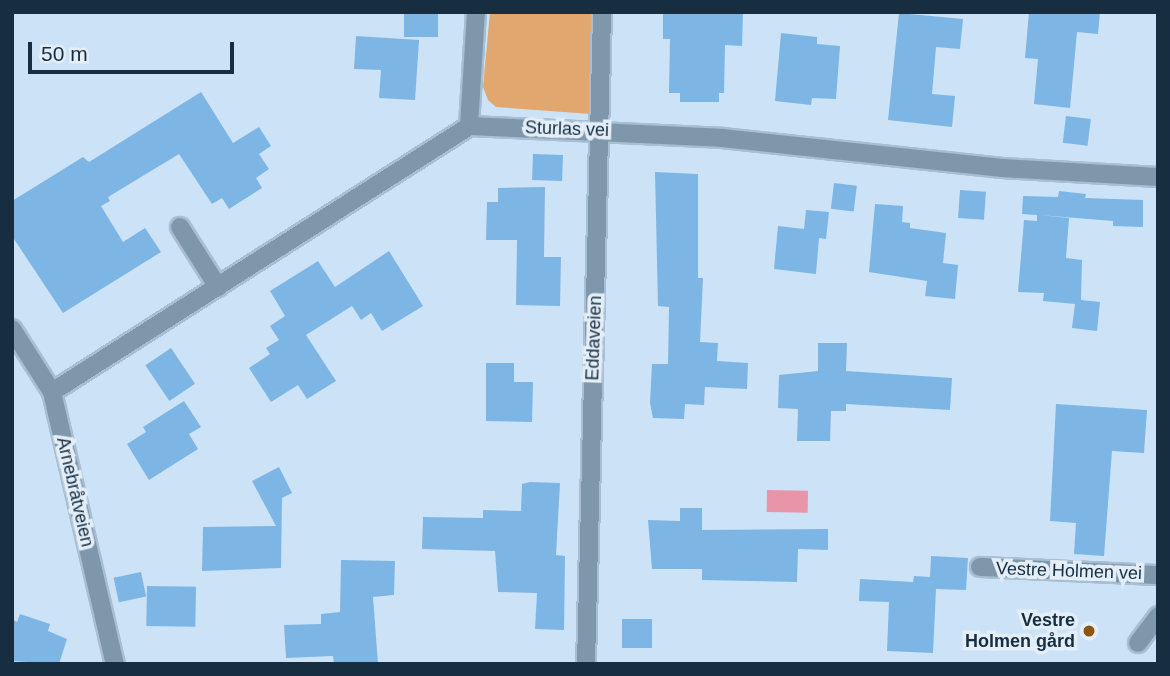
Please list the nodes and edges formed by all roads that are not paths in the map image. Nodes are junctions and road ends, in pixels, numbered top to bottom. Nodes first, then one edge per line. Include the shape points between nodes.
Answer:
1 (476, 12) edge
2 (602, 12) edge
3 (469, 126) junction
4 (599, 130) junction
5 (1158, 177) edge
6 (180, 227) dead end
7 (218, 287) junction
8 (12, 329) edge
9 (52, 392) junction
10 (980, 567) dead end
11 (1158, 575) edge
12 (1158, 616) edge
13 (1138, 643) dead end
14 (115, 664) edge
15 (586, 664) edge

1 - 3 street
2 - 4 street, Eddaveien
3 - 4 street, Sturlas vei
3 - 7 street
4 - 5 street, Sturlas vei via 722,138 1002,168
4 - 15 street, Eddaveien
6 - 7 street
7 - 9 street
8 - 9 street, Arnebråtveien
9 - 14 street, Arnebråtveien
10 - 11 street, Vestre Holmen vei
12 - 13 street

